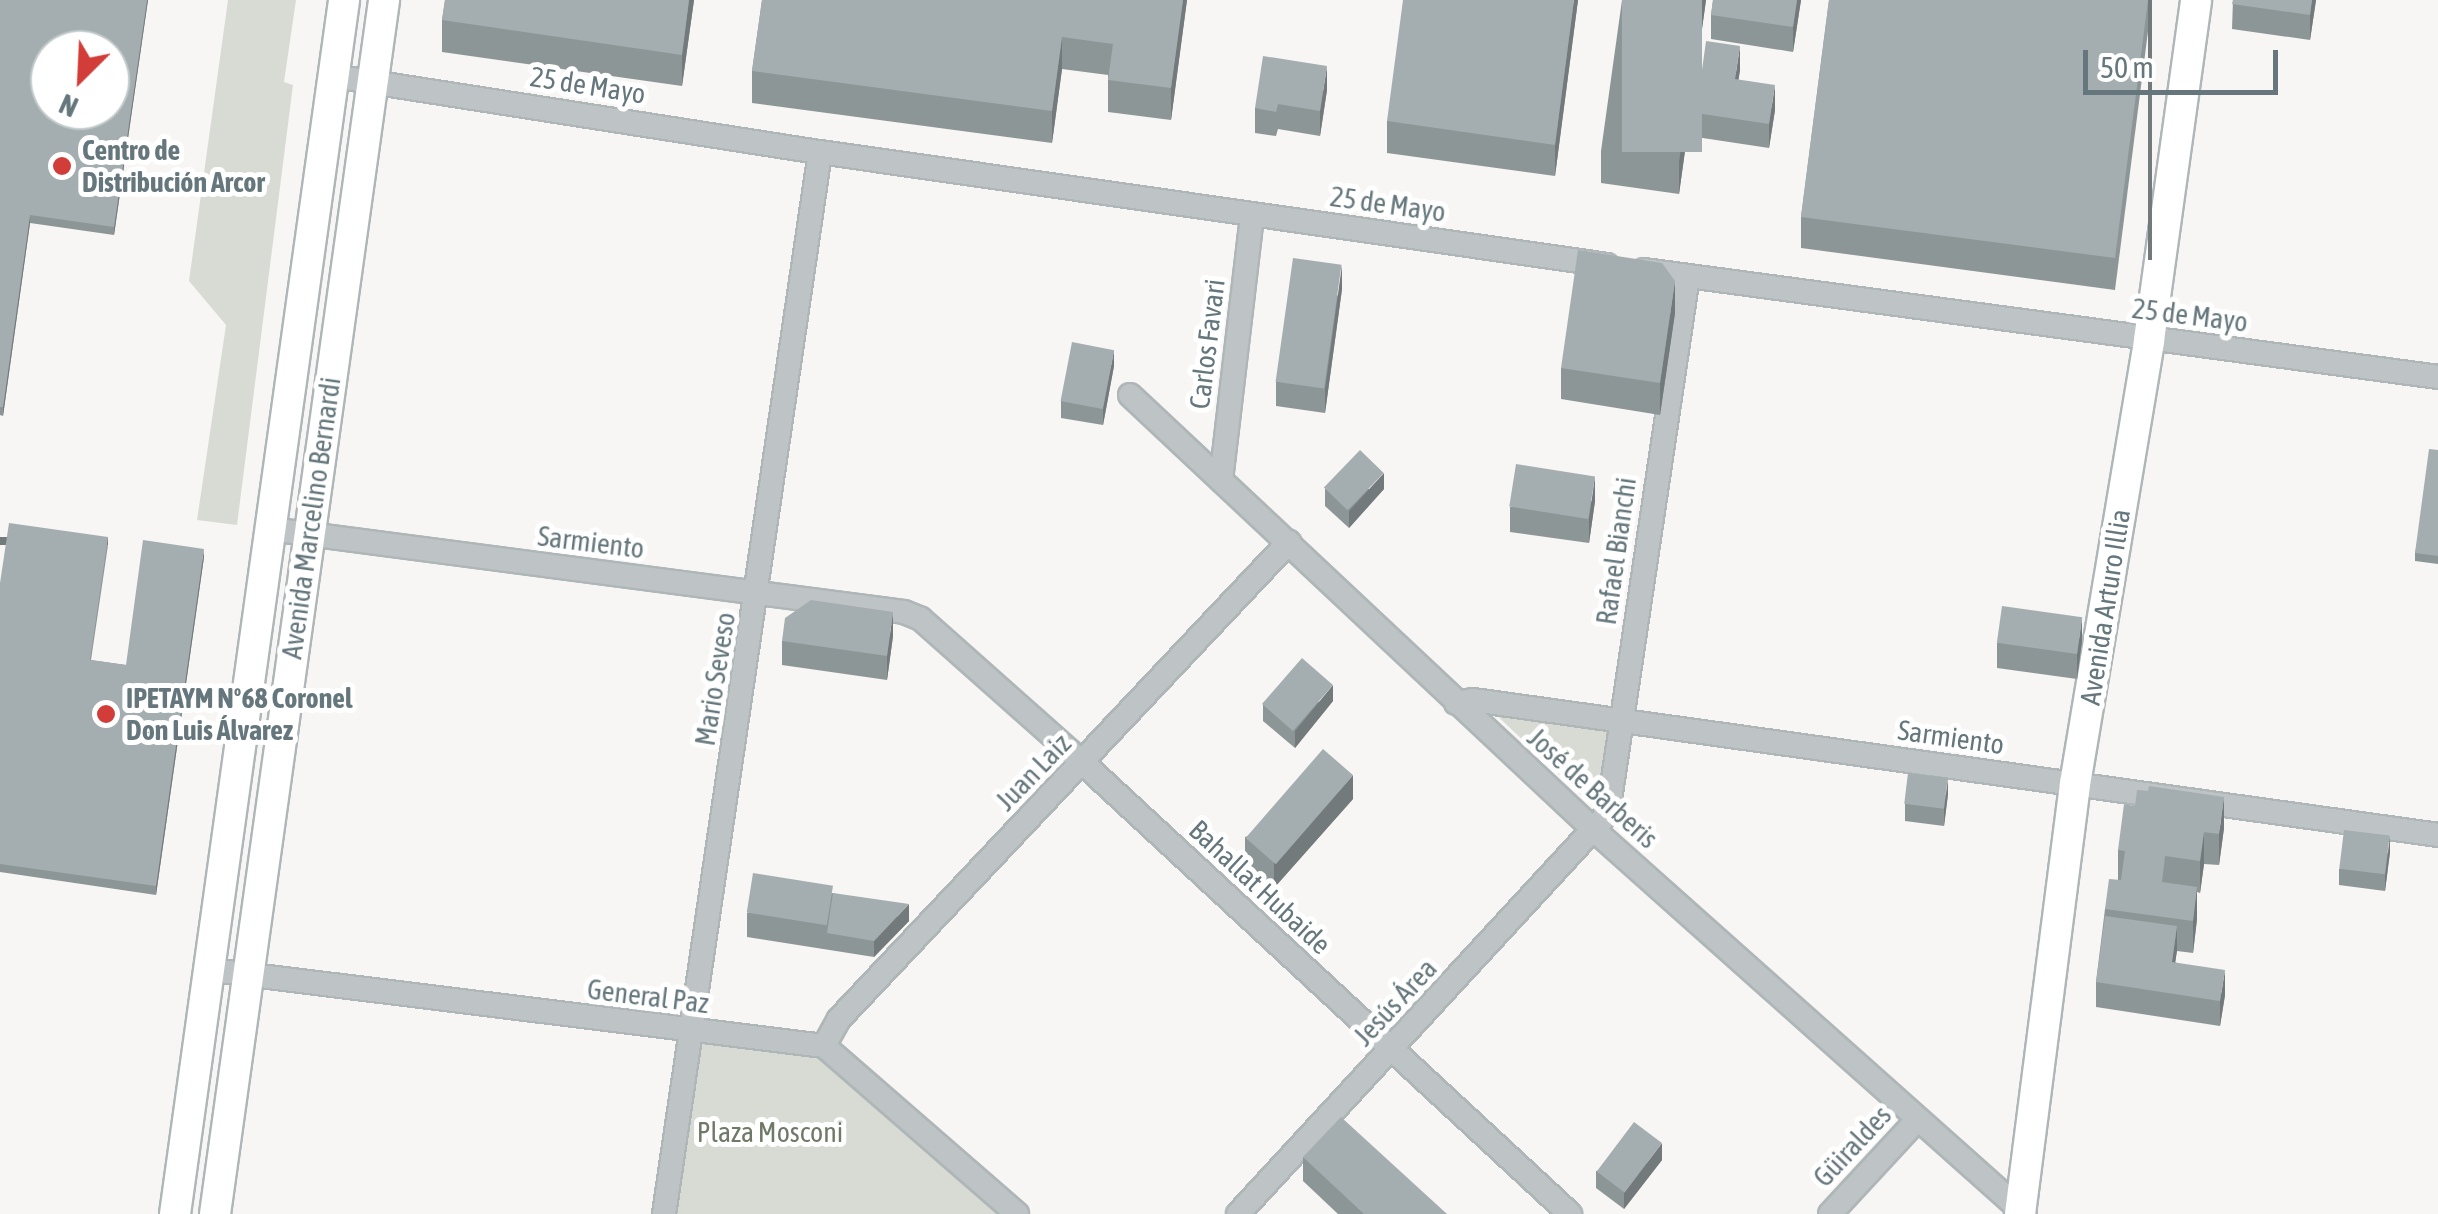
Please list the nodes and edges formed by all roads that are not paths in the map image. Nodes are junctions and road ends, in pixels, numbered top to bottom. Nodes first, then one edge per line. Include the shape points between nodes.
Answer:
1 (344, 0) edge
2 (384, 0) edge
3 (2196, 0) edge
4 (332, 76) junction
5 (372, 81) junction
6 (820, 152) junction
7 (1252, 215) junction
8 (1688, 276) junction
9 (2148, 340) junction
10 (2438, 377) edge
11 (1130, 395) dead end
12 (1221, 480) junction
13 (270, 530) junction
14 (308, 536) junction
15 (1289, 542) junction
16 (758, 594) junction
17 (904, 612) joint
18 (1456, 702) junction
19 (1621, 720) junction
20 (1084, 763) junction
21 (2075, 784) junction
22 (1594, 830) junction
23 (2438, 836) edge
24 (212, 970) junction
25 (248, 975) junction
26 (692, 1032) junction
27 (824, 1046) junction
28 (1391, 1050) junction
29 (1918, 1119) junction
30 (1568, 1213) edge
31 (2022, 1213) edge
32 (176, 1214) edge
33 (215, 1214) edge
34 (664, 1214) edge
35 (1016, 1214) edge
36 (1238, 1214) edge
37 (1830, 1214) edge

1 - 4 main road, Avenida Marcelino Bernardi
2 - 5 main road, Avenida Marcelino Bernardi
3 - 9 main road, Avenida Arturo Illia
4 - 5 street, 25 de Mayo
4 - 13 main road, Avenida Marcelino Bernardi
5 - 6 street, 25 de Mayo
5 - 14 main road, Avenida Marcelino Bernardi
6 - 7 street, 25 de Mayo
6 - 16 street, Mario Seveso
7 - 8 street, 25 de Mayo
7 - 12 street, Carlos Favari
8 - 9 street, 25 de Mayo
8 - 19 street, Rafael Bianchi
9 - 10 street, 25 de Mayo
9 - 21 main road, Avenida Arturo Illia
11 - 12 street, José de Barberis
12 - 15 street, José de Barberis
13 - 14 street, Sarmiento
13 - 24 main road, Avenida Marcelino Bernardi
14 - 16 street, Sarmiento
14 - 25 main road, Avenida Marcelino Bernardi
15 - 18 street, José de Barberis
15 - 20 street, Juan Laiz
16 - 17 street, Sarmiento
16 - 26 street, Mario Seveso
17 - 20 street, Bahallat Hubaide via 921,619
18 - 19 street, Sarmiento
18 - 22 street, José de Barberis
19 - 21 street, Sarmiento
19 - 22 street, Rafael Bianchi via 1610,804
20 - 27 street, Juan Laiz via 839,1019
20 - 28 street, Bahallat Hubaide
21 - 23 street, Sarmiento
21 - 31 main road, Avenida Arturo Illia
22 - 28 street, Jesús Área
22 - 29 street, José de Barberis
24 - 25 street, General Paz
24 - 32 main road, Avenida Marcelino Bernardi
25 - 26 street, General Paz
25 - 33 main road, Avenida Marcelino Bernardi
26 - 27 street, General Paz
26 - 34 street, Mario Seveso
27 - 35 street
28 - 30 street, Bahallat Hubaide
28 - 36 street, Jesús Área
29 - 31 street, José de Barberis
29 - 37 street, Güiraldes

